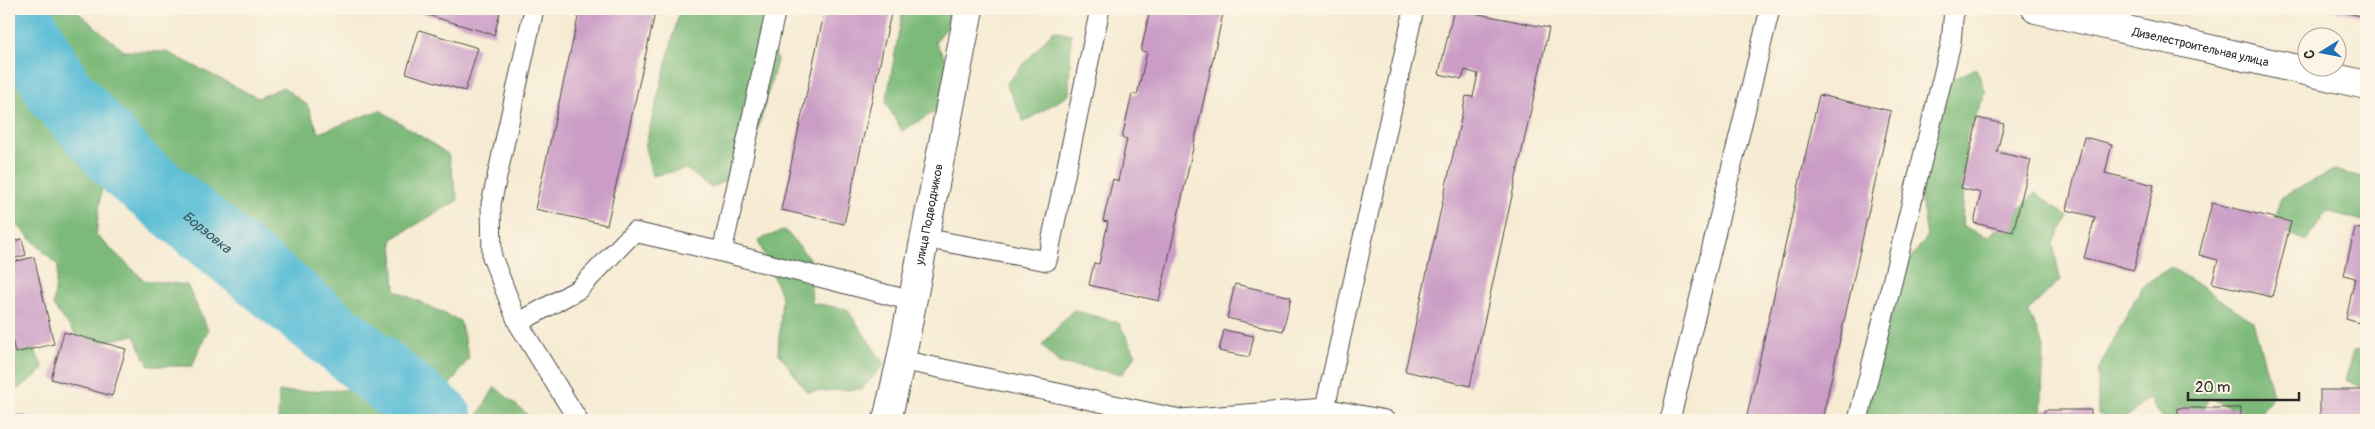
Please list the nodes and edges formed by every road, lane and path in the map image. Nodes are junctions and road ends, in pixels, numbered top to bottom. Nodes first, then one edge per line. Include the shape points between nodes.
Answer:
1 (534, 9) edge
2 (776, 9) edge
3 (969, 9) edge
4 (1100, 9) edge
5 (1414, 9) edge
6 (1770, 9) edge
7 (1954, 9) edge
8 (2036, 9) edge
9 (2366, 85) edge
10 (924, 238) junction
11 (722, 252) junction
12 (912, 301) junction
13 (518, 322) junction
14 (900, 360) junction
15 (1325, 408) junction
16 (578, 420) edge
17 (887, 420) edge
18 (1385, 420) edge
19 (1670, 420) edge
20 (1858, 420) edge

1 - 13 lane via 491,204 492,257
2 - 11 lane
3 - 10 street, улица Подводников
4 - 10 lane via 1047,261
5 - 15 lane
6 - 19 lane
7 - 20 lane via 1950,43
8 - 9 street, Дизелестроительная улица
10 - 12 street, улица Подводников
11 - 12 lane
11 - 13 lane via 634,232 579,289
12 - 14 street, улица Подводников
13 - 16 lane
14 - 15 lane via 1180,419
14 - 17 street, улица Подводников
15 - 18 lane

